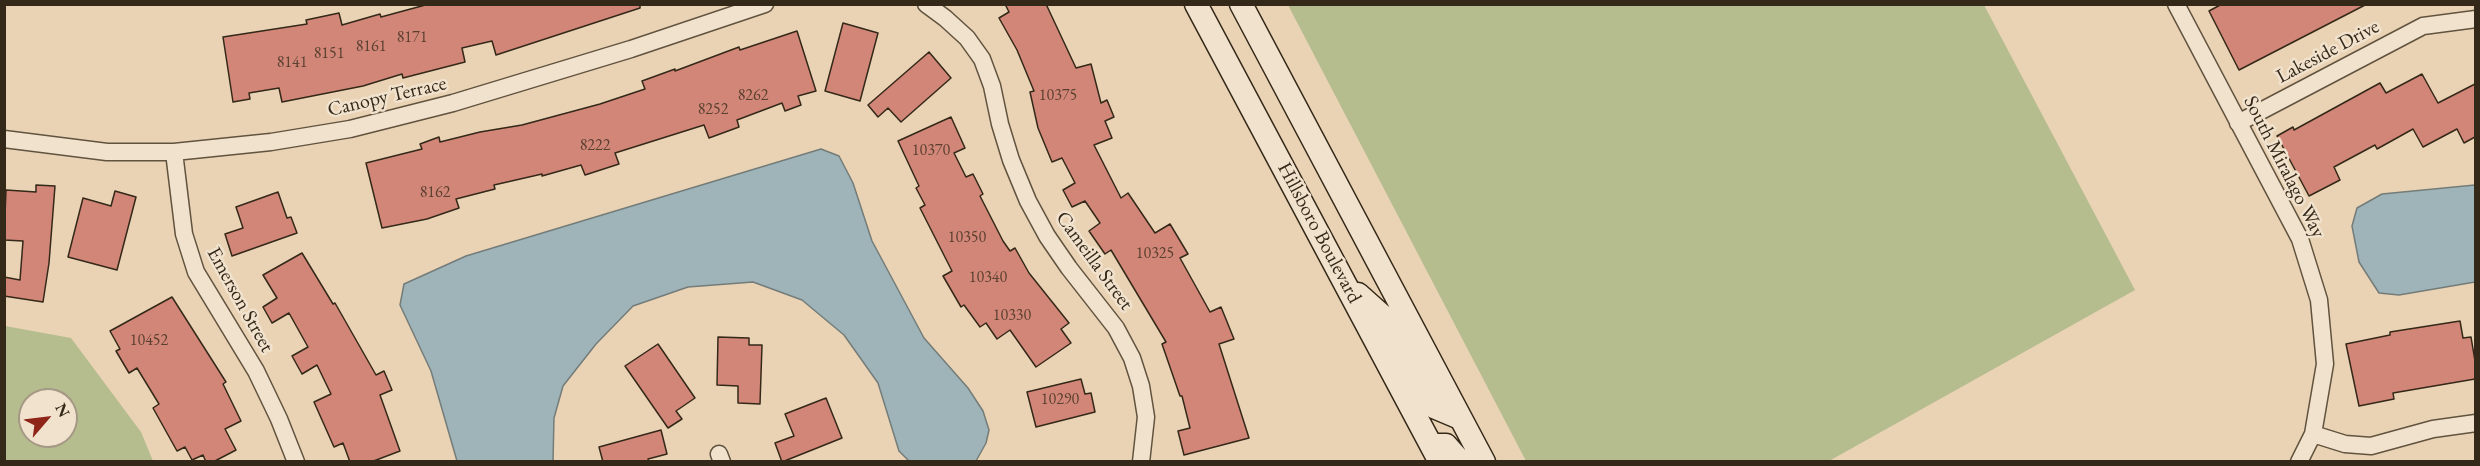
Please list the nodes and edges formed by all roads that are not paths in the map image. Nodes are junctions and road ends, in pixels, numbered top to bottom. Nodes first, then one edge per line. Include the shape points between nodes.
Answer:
1 (765, 4) edge
2 (926, 4) edge
3 (1196, 4) edge
4 (1241, 4) edge
5 (2176, 4) edge
6 (2475, 19) edge
7 (2238, 123) junction
8 (4, 140) edge
9 (174, 152) junction
10 (1347, 286) junction
11 (1460, 418) junction
12 (2475, 423) edge
13 (2313, 434) junction
14 (1436, 453) edge
15 (296, 462) edge
16 (1141, 462) edge
17 (1461, 462) edge
18 (1484, 462) edge
19 (2299, 462) edge

1 - 9 street, Canopy Terrace via 631,49 373,124 271,142
2 - 16 street, Cameilla Street via 967,38 982,59 1011,160 1028,201 1068,268 1116,328 1132,358 1146,417
3 - 10 street, Hillsboro Boulevard
4 - 11 street, Hillsboro Boulevard
5 - 7 street, South Miralago Way
6 - 7 street, Lakeside Drive via 2423,26
7 - 13 street, South Miralago Way via 2300,239 2319,300 2325,364
8 - 9 street, Canopy Terrace via 107,152
9 - 15 street, Emerson Street via 184,234 196,272 256,371
10 - 11 street via 1386,319 1434,407
10 - 14 street, Hillsboro Boulevard
11 - 18 street, Hillsboro Boulevard
12 - 13 street via 2433,429 2371,446 2345,444
13 - 19 street, South Miralago Way
14 - 17 street via 1446,445

